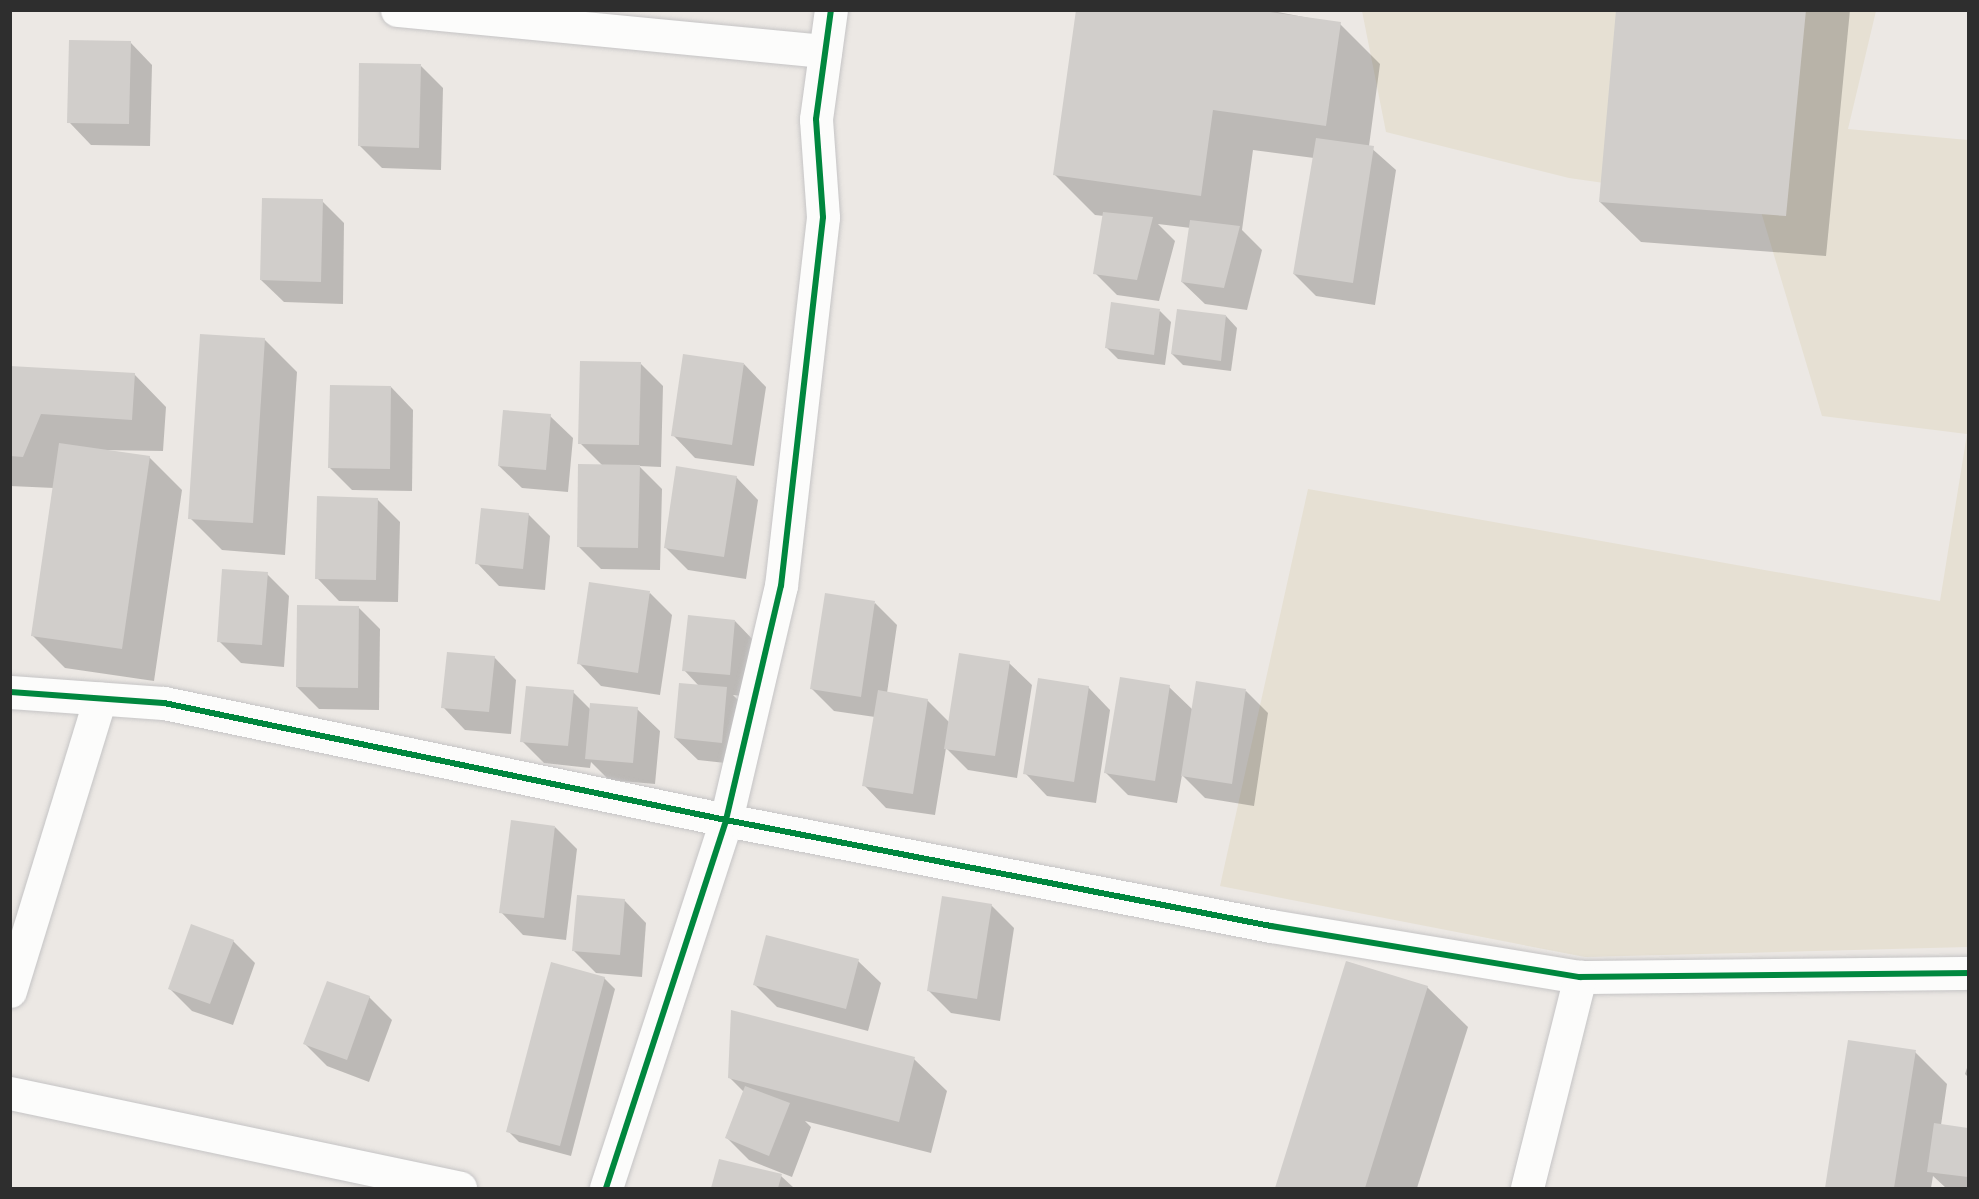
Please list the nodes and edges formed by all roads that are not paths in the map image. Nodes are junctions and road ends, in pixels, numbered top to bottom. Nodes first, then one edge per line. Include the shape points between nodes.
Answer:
1 (397, 10) edge
2 (831, 10) edge
3 (825, 51) junction
4 (10, 692) edge
5 (100, 699) junction
6 (726, 820) junction
7 (1968, 973) edge
8 (1580, 977) junction
9 (10, 991) edge
10 (10, 1093) edge
11 (460, 1188) edge
12 (606, 1188) edge
13 (1527, 1188) edge

1 - 3 street
2 - 3 street
3 - 6 street via 816,119 823,217 782,586
4 - 5 street
5 - 6 street via 164,704
5 - 9 street
6 - 8 street via 1271,926
6 - 12 street
7 - 8 street
8 - 13 street
10 - 11 street

